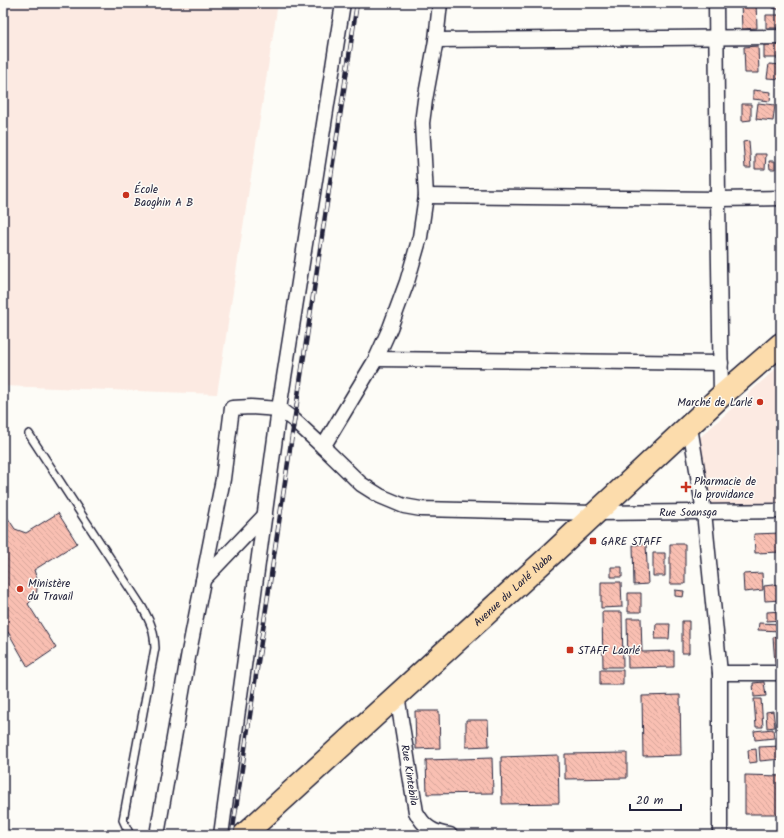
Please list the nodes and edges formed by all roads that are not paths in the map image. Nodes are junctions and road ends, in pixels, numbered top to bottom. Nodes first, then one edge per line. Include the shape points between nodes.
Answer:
1 (343, 3) edge
2 (440, 3) edge
3 (716, 3) edge
4 (781, 37) edge
5 (716, 38) junction
6 (436, 40) junction
7 (426, 196) junction
8 (781, 198) edge
9 (718, 199) junction
10 (781, 344) edge
11 (376, 359) junction
12 (721, 364) junction
13 (721, 396) junction
14 (279, 408) junction
15 (690, 426) junction
16 (28, 434) dead end
17 (323, 447) junction
18 (781, 511) edge
19 (704, 512) junction
20 (595, 513) junction
21 (264, 515) junction
22 (204, 580) junction
23 (720, 673) junction
24 (781, 673) edge
25 (397, 695) junction
26 (130, 835) edge
27 (157, 835) edge
28 (221, 835) edge
29 (244, 835) edge
30 (450, 835) edge
31 (720, 835) edge

1 - 14 street
2 - 6 street
3 - 5 street
4 - 5 street
5 - 6 street
5 - 9 street
6 - 7 street via 422,123
7 - 9 street
7 - 11 street via 420,237 407,282
8 - 9 street
9 - 12 street
10 - 13 main road, Avenue du Larlé Naba
11 - 12 street
11 - 17 street
12 - 13 street
13 - 15 main road, Avenue du Larlé Naba
14 - 17 street, Rue Soansga
14 - 21 street
14 - 22 street via 232,408 223,479
15 - 19 street
15 - 20 main road, Avenue du Larlé Naba
16 - 26 lane via 152,624 155,648 123,820
17 - 20 street, Rue Soansga via 361,484 380,496 404,506 421,509
18 - 19 street, Rue Soansga
19 - 20 street, Rue Soansga
19 - 23 street
20 - 25 main road, Avenue du Larlé Naba
21 - 22 street
21 - 28 street
22 - 27 street
23 - 24 street
23 - 31 street
25 - 29 main road, Avenue du Larlé Naba
25 - 30 street, Rue Kintebila via 416,812 421,822 432,830

